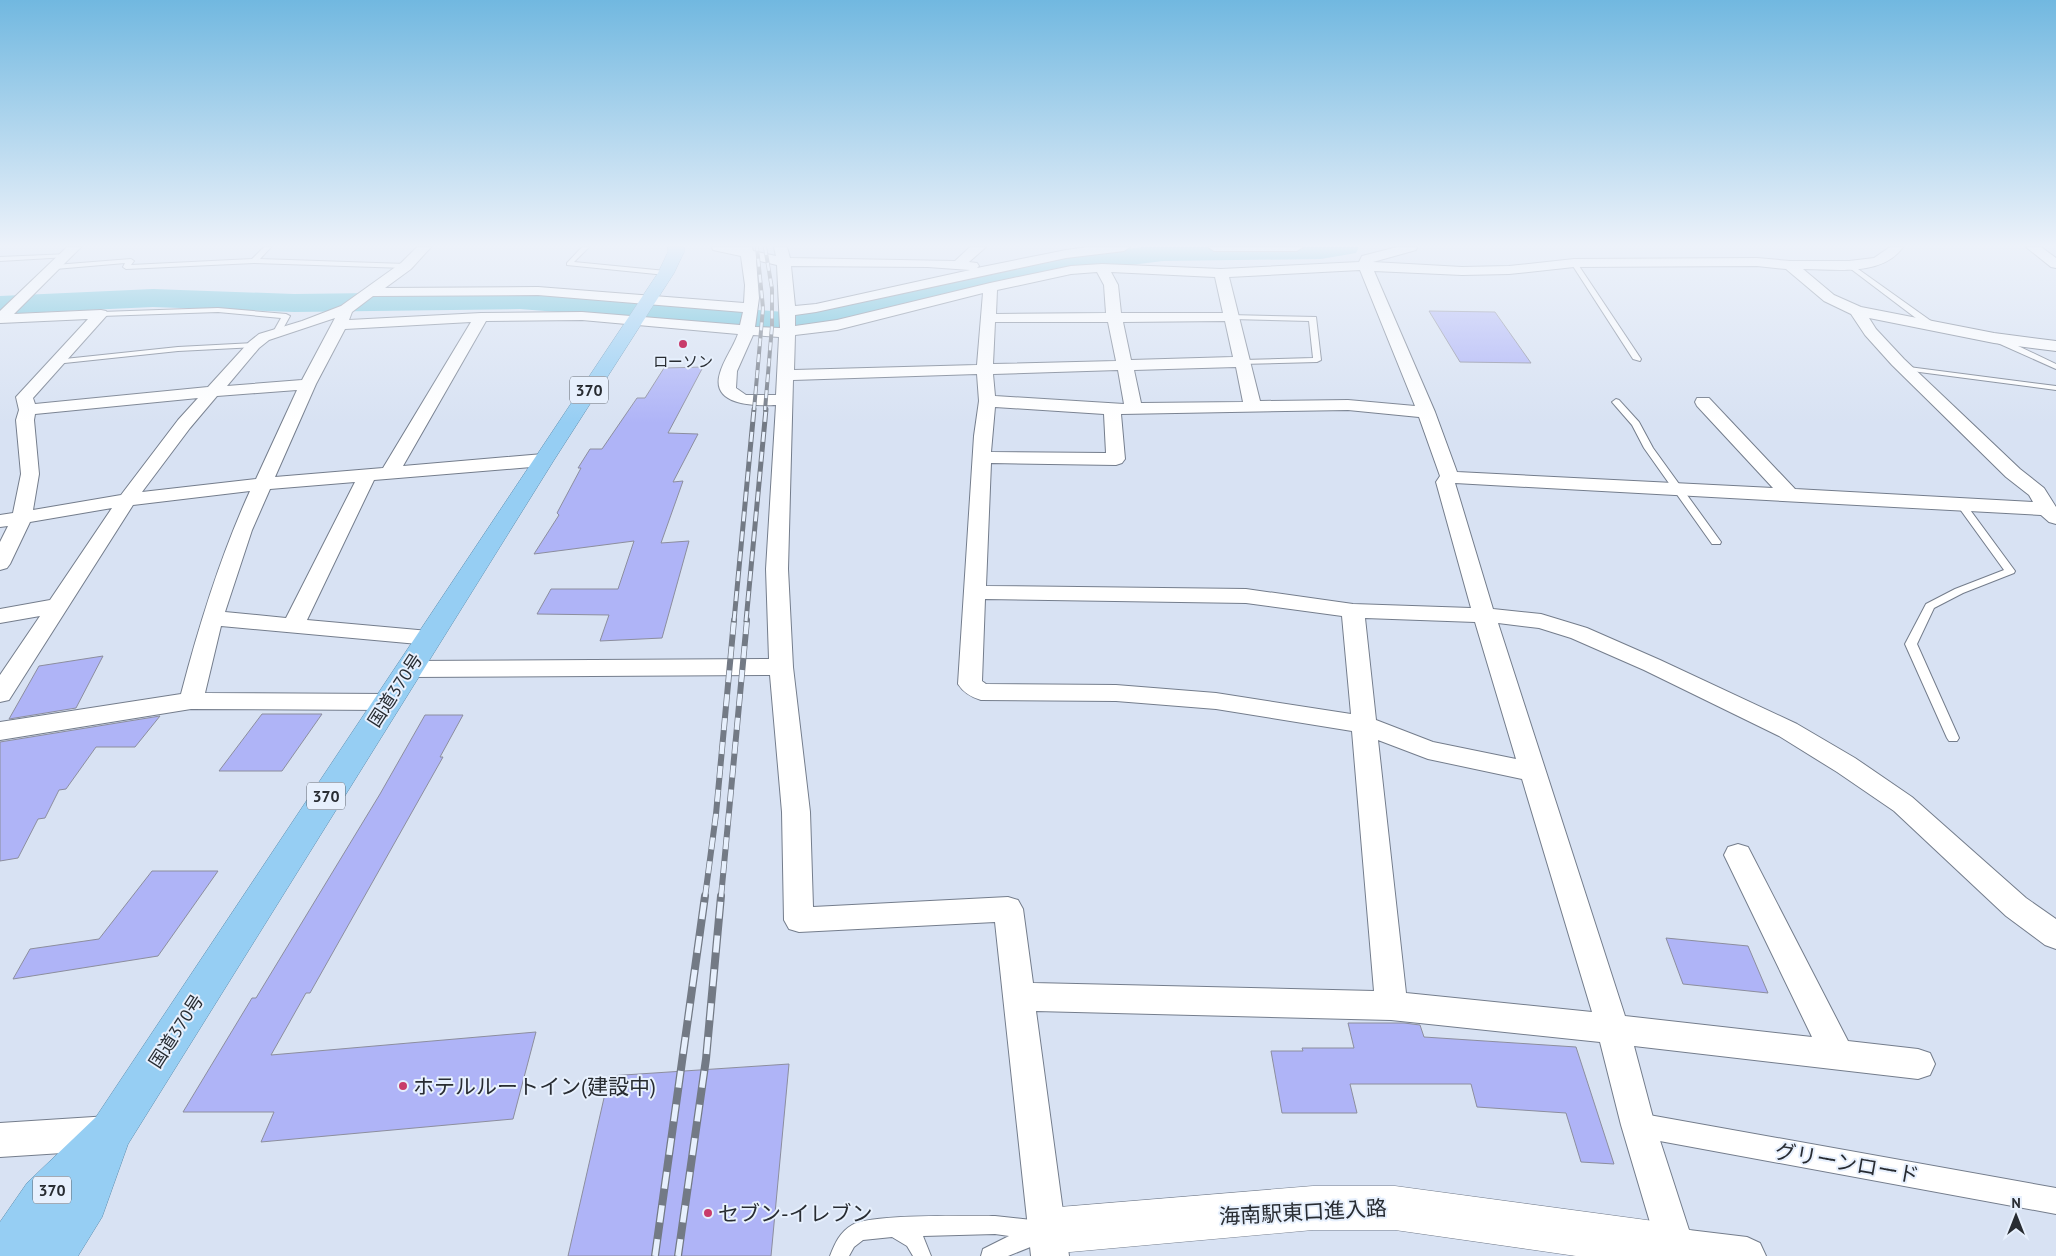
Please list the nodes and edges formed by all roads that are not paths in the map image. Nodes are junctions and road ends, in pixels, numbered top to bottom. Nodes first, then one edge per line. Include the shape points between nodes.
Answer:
1 (14, 306) edge
2 (354, 306) edge
3 (617, 306) edge
4 (644, 306) edge
5 (750, 306) edge
6 (786, 306) edge
7 (827, 306) edge
8 (915, 306) edge
9 (989, 306) edge
10 (1113, 306) edge
11 (1229, 306) edge
12 (1381, 306) edge
13 (1602, 306) edge
14 (1845, 306) edge
15 (1904, 306) edge
16 (641, 310) junction
17 (1857, 311) junction
18 (101, 314) junction
19 (343, 317) junction
20 (481, 317) junction
21 (1232, 317) junction
22 (1, 318) edge
23 (988, 318) junction
24 (1114, 318) junction
25 (749, 320) junction
26 (787, 321) junction
27 (1928, 323) junction
28 (276, 334) junction
29 (1994, 338) junction
30 (254, 345) junction
31 (2056, 346) edge
32 (1637, 359) dead end
33 (54, 362) junction
34 (1243, 362) junction
35 (1125, 366) junction
36 (2056, 367) edge
37 (1904, 368) junction
38 (985, 369) junction
39 (786, 375) junction
40 (308, 384) junction
41 (2056, 388) edge
42 (211, 392) junction
43 (784, 400) junction
44 (987, 401) junction
45 (1616, 402) dead end
46 (1703, 402) dead end
47 (1254, 406) junction
48 (1112, 409) junction
49 (1134, 409) junction
50 (28, 410) junction
51 (1426, 412) junction
52 (983, 457) junction
53 (542, 460) junction
54 (390, 472) junction
55 (368, 474) junction
56 (1450, 477) junction
57 (263, 484) junction
58 (1678, 488) junction
59 (1791, 496) junction
60 (127, 500) junction
61 (2049, 503) edge
62 (1962, 505) junction
63 (22, 517) junction
64 (0, 521) edge
65 (1716, 542) dead end
66 (0, 564) edge
67 (976, 592) junction
68 (56, 606) junction
69 (1353, 611) junction
70 (1484, 615) junction
71 (0, 616) edge
72 (212, 618) junction
73 (293, 626) junction
74 (429, 638) junction
75 (781, 668) junction
76 (410, 669) junction
77 (0, 694) edge
78 (191, 701) junction
79 (387, 702) junction
80 (1362, 724) junction
81 (0, 731) edge
82 (1953, 738) dead end
83 (1533, 772) junction
84 (1738, 855) dead end
85 (2056, 936) edge
86 (1020, 997) junction
87 (1391, 1006) junction
88 (1613, 1029) junction
89 (1838, 1055) junction
90 (1918, 1064) dead end
91 (1638, 1125) junction
92 (111, 1132) junction
93 (0, 1140) edge
94 (2056, 1201) edge
95 (891, 1228) junction
96 (1049, 1243) edge
97 (1677, 1252) edge
98 (4, 1256) edge
99 (51, 1256) edge
100 (839, 1256) edge
101 (922, 1256) edge
102 (990, 1256) edge
103 (1747, 1256) edge

1 - 22 street
2 - 19 street
3 - 16 street
4 - 16 highway, 国道370号 / 370
5 - 25 street
6 - 26 street
7 - 26 street
8 - 26 street via 837,325
9 - 23 street
10 - 24 street
11 - 21 street
12 - 51 street
13 - 32 lane
14 - 17 street
15 - 27 lane
16 - 20 street via 582,316
16 - 25 street
16 - 25 street
16 - 53 highway, 国道370号 / 370
17 - 27 street
17 - 37 street via 1870,332
18 - 22 street
18 - 28 lane via 218,310 286,316
18 - 33 street
19 - 20 street
19 - 28 street
19 - 40 street
20 - 54 street
21 - 24 street
21 - 34 street
21 - 34 lane via 1313,319 1317,360
23 - 24 street
23 - 38 street
24 - 35 street
25 - 26 street
25 - 43 street via 726,385 730,393 741,399
26 - 39 street
27 - 29 street
28 - 30 street via 264,337
29 - 31 street
29 - 36 lane
30 - 33 lane
30 - 42 street
33 - 50 street via 24,397
34 - 35 street
34 - 47 street
35 - 38 street
35 - 49 street
37 - 41 lane
37 - 61 street via 2013,473
38 - 39 street
38 - 44 street
39 - 43 street
40 - 42 street
40 - 57 street
42 - 50 street
42 - 60 street
43 - 75 street via 777,569
44 - 48 street
44 - 52 street
45 - 58 lane via 1636,424
46 - 59 street
47 - 49 street
47 - 51 street via 1348,405
48 - 49 street
48 - 52 street via 1116,459
50 - 63 street via 25,420 30,474
51 - 56 street
52 - 67 street
53 - 54 street
53 - 74 highway, 国道370号 / 370
54 - 55 street
55 - 57 street
55 - 73 street
56 - 58 street
56 - 70 street via 1445,482
57 - 60 street
57 - 72 street via 242,530
58 - 59 street
58 - 65 lane
59 - 62 street
60 - 63 street
60 - 68 street
61 - 62 street
62 - 82 lane via 2010,571 1958,591 1930,606 1911,644
63 - 64 street
63 - 66 street
67 - 69 street via 1246,596
67 - 80 street via 970,684 981,692 1116,693 1216,701
68 - 71 street
68 - 77 street
69 - 70 street
69 - 80 street
70 - 83 street
70 - 85 street via 1540,621 1579,633 1788,730 1903,804 2016,906
72 - 73 street
72 - 78 street
73 - 74 street
74 - 76 highway, 国道370号 / 370
75 - 76 street
75 - 86 street via 796,812 799,920 1008,909
76 - 79 highway, 国道370号 / 370
78 - 79 street
78 - 81 street
79 - 92 highway, 国道370号 / 370
80 - 83 street via 1428,750
80 - 87 street
83 - 88 street
84 - 89 street
86 - 87 street
86 - 96 street
87 - 88 street
88 - 89 street
88 - 91 street
89 - 90 street
91 - 94 street, グリーンロード
91 - 97 street
92 - 93 street
92 - 98 highway, 国道370号 / 370 via 43,1199
92 - 99 highway, 国道370号 / 370 via 86,1201
95 - 96 lane via 995,1225
95 - 100 lane via 859,1231 847,1240
95 - 101 lane via 911,1234
96 - 97 street, 海南駅東口進入路 via 1313,1208 1395,1208
96 - 102 lane via 1009,1245
97 - 103 street

